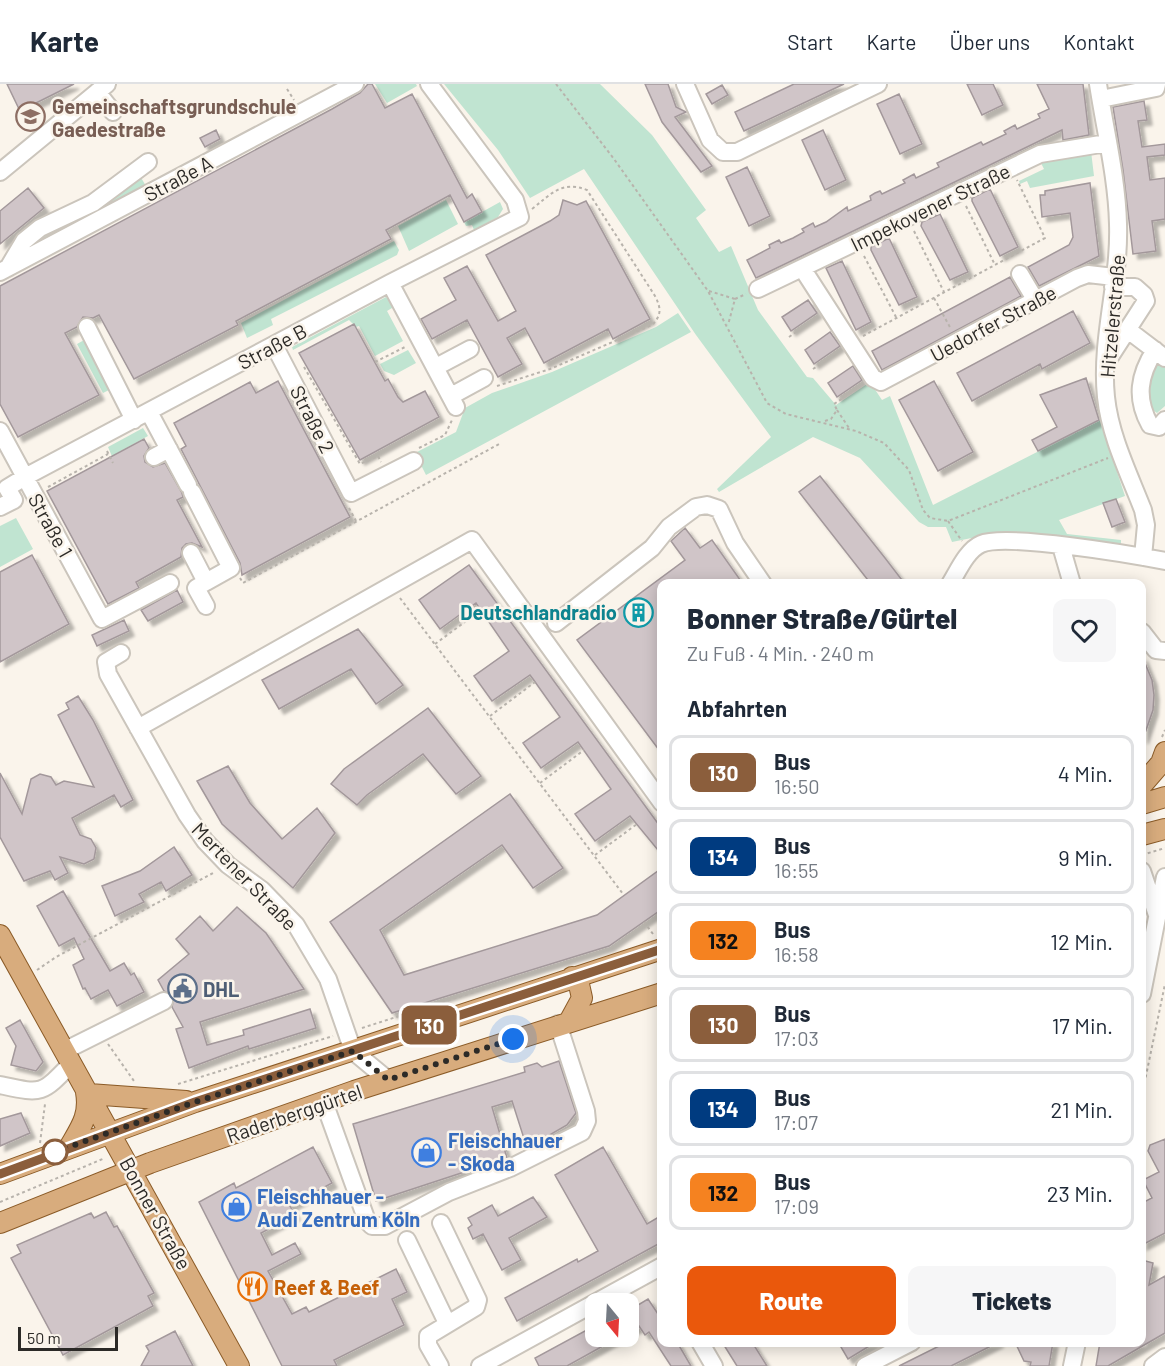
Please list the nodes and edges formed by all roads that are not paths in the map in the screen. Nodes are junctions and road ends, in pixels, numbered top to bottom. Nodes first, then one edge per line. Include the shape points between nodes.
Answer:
1 (355, 84) edge
2 (429, 84) edge
3 (685, 84) edge
4 (878, 84) edge
5 (1157, 84) edge
6 (102, 88) edge
7 (1099, 92) edge
8 (113, 112) dead end
9 (1107, 143) junction
10 (148, 162) dead end
11 (0, 172) edge
12 (802, 268) junction
13 (3, 271) edge
14 (1020, 274) dead end
15 (1114, 282) junction
16 (390, 283) junction
17 (758, 289) dead end
18 (1036, 301) junction
19 (87, 327) dead end
20 (1128, 330) junction
21 (274, 345) junction
22 (470, 349) dead end
23 (1160, 354) edge
24 (1105, 364) junction
25 (436, 367) junction
26 (488, 383) road end
27 (149, 412) junction
28 (134, 420) junction
29 (1165, 420) edge
30 (0, 431) edge
31 (414, 455) road end
32 (26, 477) junction
33 (0, 507) edge
34 (1061, 546) junction
35 (191, 553) dead end
36 (1143, 557) junction
37 (1165, 561) edge
38 (760, 579) edge
39 (953, 579) edge
40 (1071, 579) edge
41 (206, 582) junction
42 (170, 583) dead end
43 (206, 606) dead end
44 (556, 623) dead end
45 (1146, 637) edge
46 (1165, 651) edge
47 (121, 653) dead end
48 (138, 728) junction
49 (1165, 752) edge
50 (1146, 781) edge
51 (657, 796) edge
52 (1165, 797) edge
53 (1146, 803) edge
54 (1165, 829) edge
55 (1146, 834) edge
56 (1165, 877) edge
57 (1146, 879) edge
58 (1161, 911) edge
59 (0, 934) edge
60 (657, 941) edge
61 (1157, 949) edge
62 (572, 976) junction
63 (1146, 980) edge
64 (657, 994) edge
65 (164, 1001) dead end
66 (564, 1022) junction
67 (350, 1042) junction
68 (68, 1058) junction
69 (388, 1080) junction
70 (0, 1085) edge
71 (87, 1090) junction
72 (195, 1102) junction
73 (324, 1102) junction
74 (111, 1132) junction
75 (70, 1146) junction
76 (133, 1171) junction
77 (0, 1174) edge
78 (0, 1223) edge
79 (441, 1223) dead end
80 (407, 1240) dead end
81 (657, 1274) edge
82 (447, 1323) junction
83 (703, 1347) edge
84 (902, 1347) edge
85 (1076, 1347) edge
86 (1165, 1357) edge
87 (239, 1366) edge
88 (440, 1366) edge
89 (480, 1366) edge
90 (714, 1366) edge
91 (864, 1366) edge
92 (1072, 1366) edge
93 (1153, 1366) edge

1 - 13 street, Straße A
2 - 16 street, Straße B via 515,200 520,217
3 - 4 street via 710,140 723,152 737,152
5 - 7 street via 1156,88
6 - 8 street
6 - 11 street
7 - 9 street, Hitzelerstraße
9 - 12 street, Impekovener Straße via 1040,153
9 - 15 street, Hitzelerstraße via 1118,222
10 - 13 street via 93,203 40,228 24,241
12 - 17 street, Impekovener Straße
12 - 18 street, Uedorfer Straße via 873,378 880,382
14 - 18 street
15 - 18 street, Uedorfer Straße via 1088,274
15 - 20 street, Uedorfer Straße via 1135,287 1146,301
15 - 24 street, Hitzelerstraße
16 - 21 street, Straße B
16 - 25 street
19 - 28 street
20 - 23 street
20 - 24 street
21 - 27 street, Straße B
21 - 31 street, Straße 2 via 350,501
22 - 25 street
23 - 29 street via 1141,376 1140,397 1150,425 1159,427
24 - 36 street, Hitzelerstraße via 1108,417 1146,525
25 - 26 street via 453,401
27 - 28 street, Straße B
27 - 41 street via 161,453 190,489 231,568
28 - 32 street, Straße B
30 - 32 street, Straße 1
32 - 33 street via 7,488 14,500
32 - 42 street, Straße 1 via 102,619
34 - 36 street
34 - 39 street via 996,540 980,544
34 - 40 street
35 - 41 street
36 - 37 street
38 - 44 street via 735,543 719,509 696,507 669,527 652,548
41 - 43 street via 196,588
45 - 46 street via 1156,650
47 - 48 street, Mertener Straße via 106,662 108,674
48 - 51 street via 472,540
48 - 67 street, Mertener Straße via 205,841 296,925 328,979
49 - 50 main road via 1161,764
52 - 53 main road
54 - 55 main road
56 - 58 street
57 - 58 street
58 - 61 street
59 - 68 main road, Bonner Straße
60 - 62 main road, Raderberggürtel
61 - 63 street
62 - 66 main road via 578,980 582,998
62 - 67 main road, Raderberggürtel
64 - 66 main road, Raderberggürtel
65 - 68 street via 102,1034
66 - 69 main road, Raderberggürtel
66 - 73 street via 586,1111 582,1132 510,1168 449,1192 385,1226 367,1221
67 - 69 street
67 - 72 main road, Raderberggürtel
68 - 70 street via 42,1090 30,1092
68 - 71 main road, Bonner Straße
69 - 73 main road, Raderberggürtel
71 - 72 main road
71 - 74 main road, Bonner Straße
71 - 75 main road via 86,1118
72 - 74 main road, Raderberggürtel
73 - 76 main road, Raderberggürtel
74 - 75 main road, Raderberggürtel
74 - 76 main road, Bonner Straße
75 - 77 main road, Raderberggürtel
76 - 78 main road, Raderberggürtel
76 - 87 main road, Bonner Straße
79 - 82 street via 478,1300 476,1307
80 - 82 street
81 - 89 street
82 - 88 street via 427,1338
83 - 90 street
84 - 91 street
85 - 92 street
86 - 93 street

